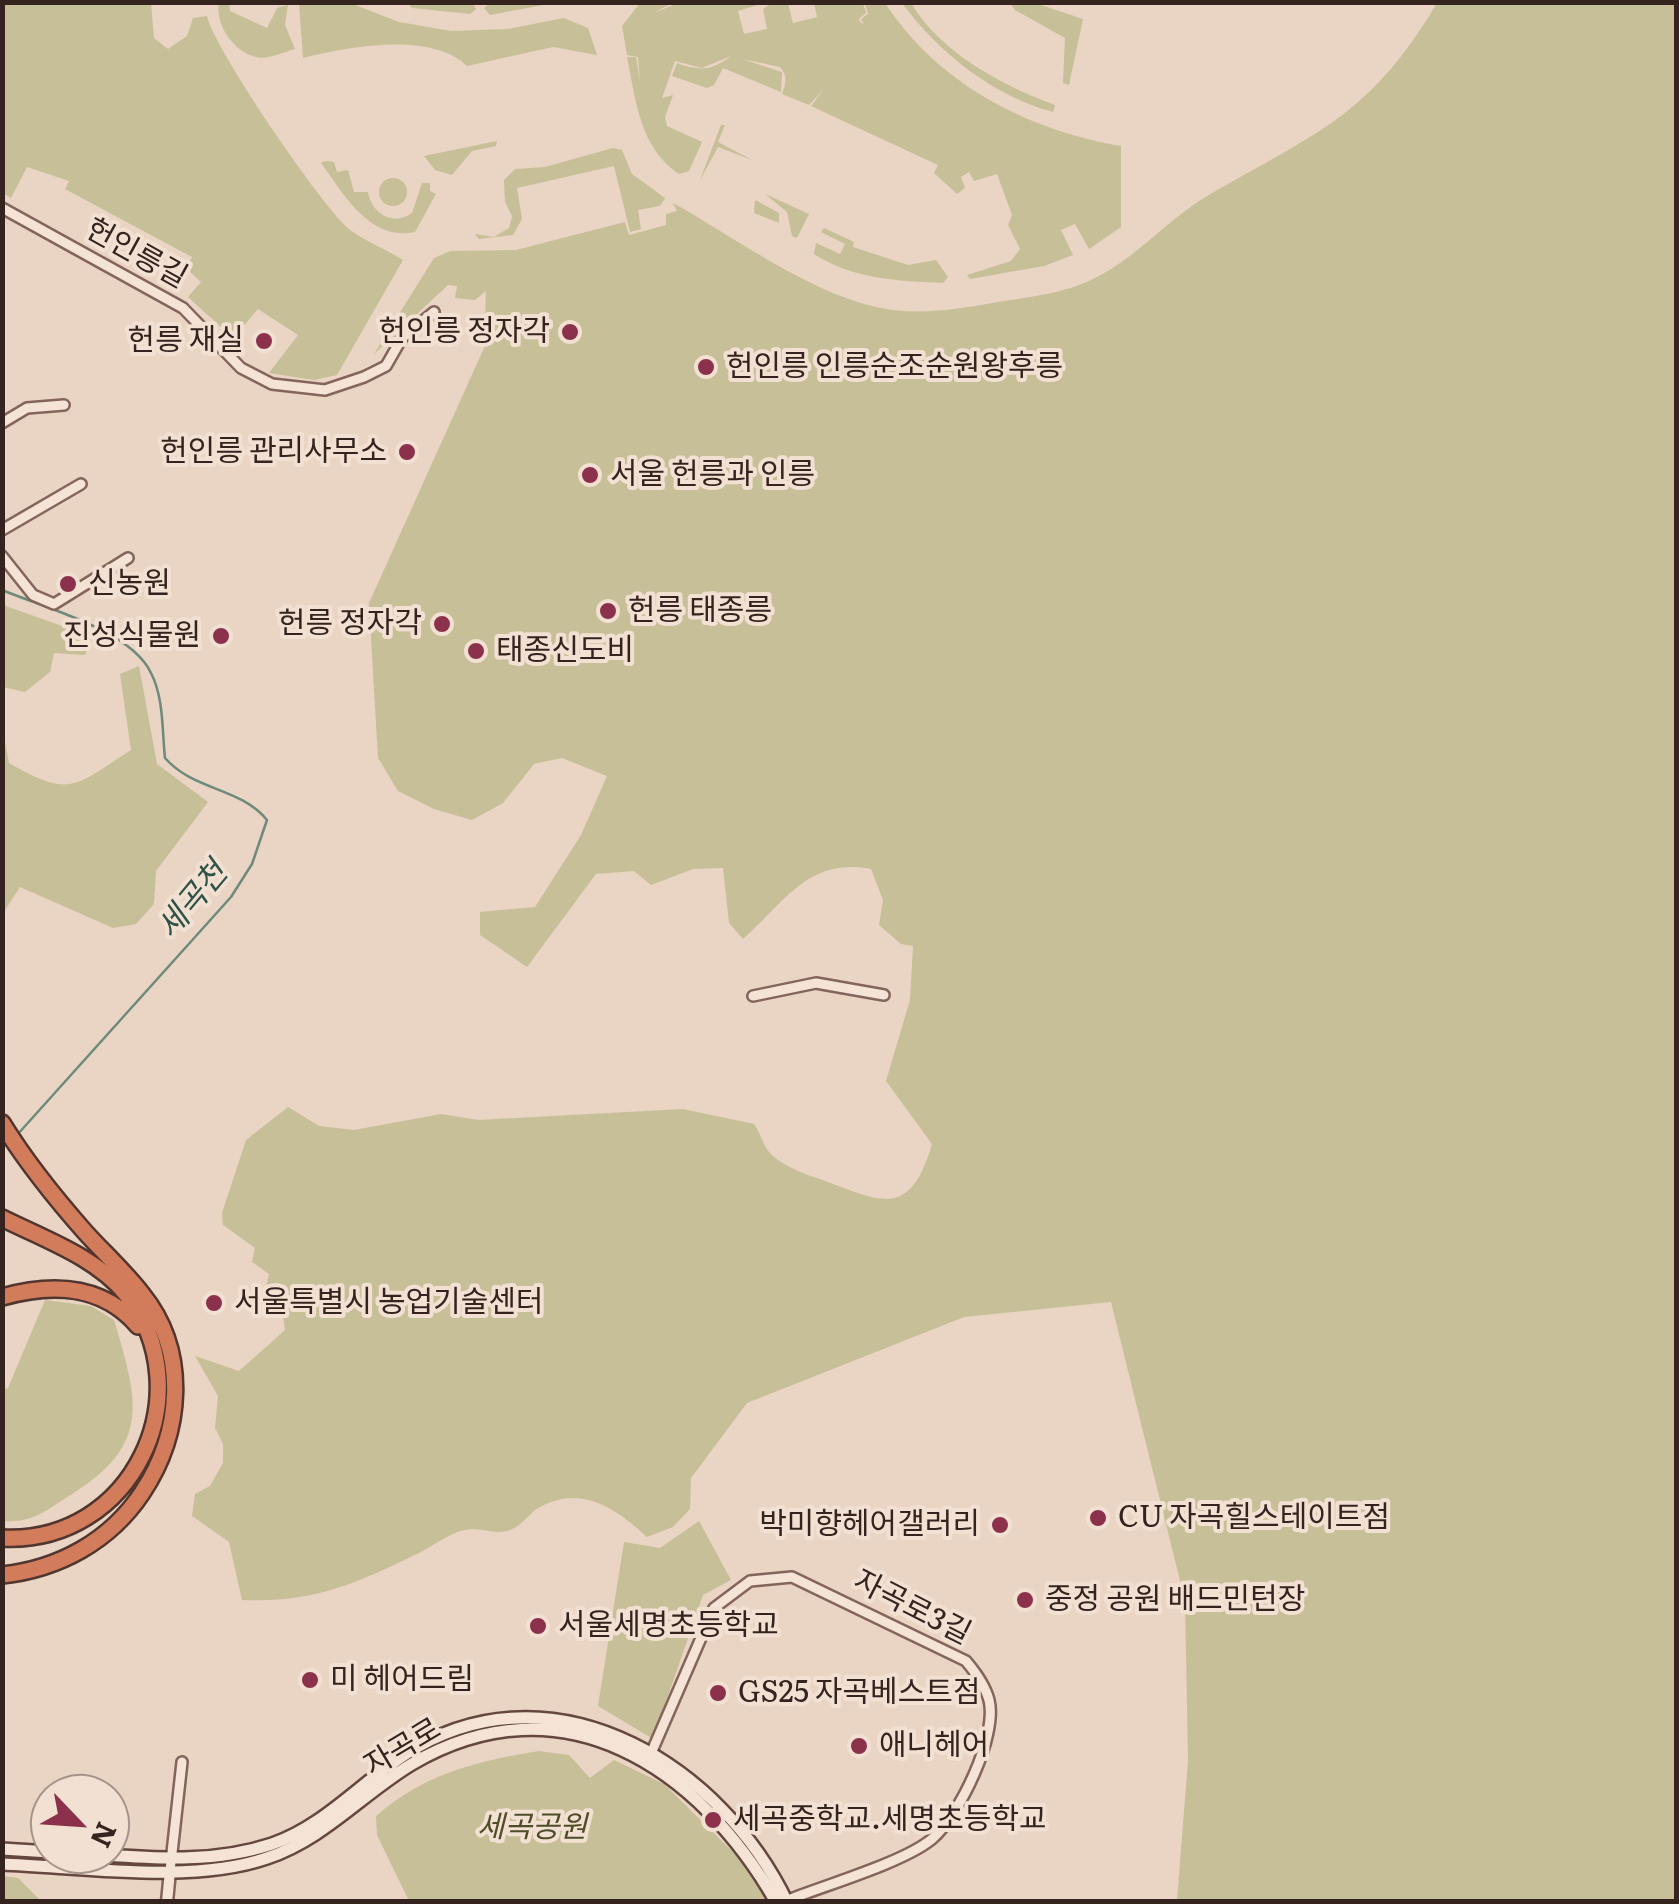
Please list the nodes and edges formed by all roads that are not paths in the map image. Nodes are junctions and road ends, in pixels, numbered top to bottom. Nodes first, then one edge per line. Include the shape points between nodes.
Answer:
1 (5, 208) edge
2 (434, 312) dead end
3 (64, 405) dead end
4 (2, 423) edge
5 (81, 484) dead end
6 (2, 530) edge
7 (2, 556) edge
8 (128, 558) dead end
9 (884, 994) dead end
10 (753, 996) dead end
11 (2, 1123) edge
12 (2, 1214) edge
13 (2, 1296) edge
14 (160, 1342) junction
15 (2, 1538) edge
16 (2, 1575) edge
17 (650, 1757) junction
18 (182, 1762) dead end
19 (2, 1849) edge
20 (30, 1851) edge
21 (130, 1860) edge
22 (2, 1864) edge
23 (170, 1865) junction
24 (783, 1901) edge
25 (168, 1902) edge

1 - 2 street, 헌인릉길 via 183,308 241,368 272,384 325,390 364,377 386,366 402,338
3 - 4 street via 27,408
5 - 6 street
7 - 8 street via 33,595 54,604
9 - 10 street via 816,982
11 - 14 highway via 144,1296
12 - 14 highway via 104,1266 141,1300
13 - 14 highway via 58,1287 90,1293
14 - 15 highway via 158,1417 132,1476 74,1524 34,1537
14 - 16 highway via 174,1370 174,1416 161,1460 137,1501 72,1556
17 - 23 main road, 자곡로 via 577,1735 490,1733 410,1766 288,1850 243,1865
17 - 24 main road, 자곡로 via 726,1827
17 - 24 street, 자곡로3길 via 714,1608 750,1582 792,1578 966,1661 990,1702 989,1732 951,1818 917,1848
18 - 23 street
19 - 20 main road
21 - 23 main road, 자곡로
22 - 23 main road, 자곡로
23 - 25 street

